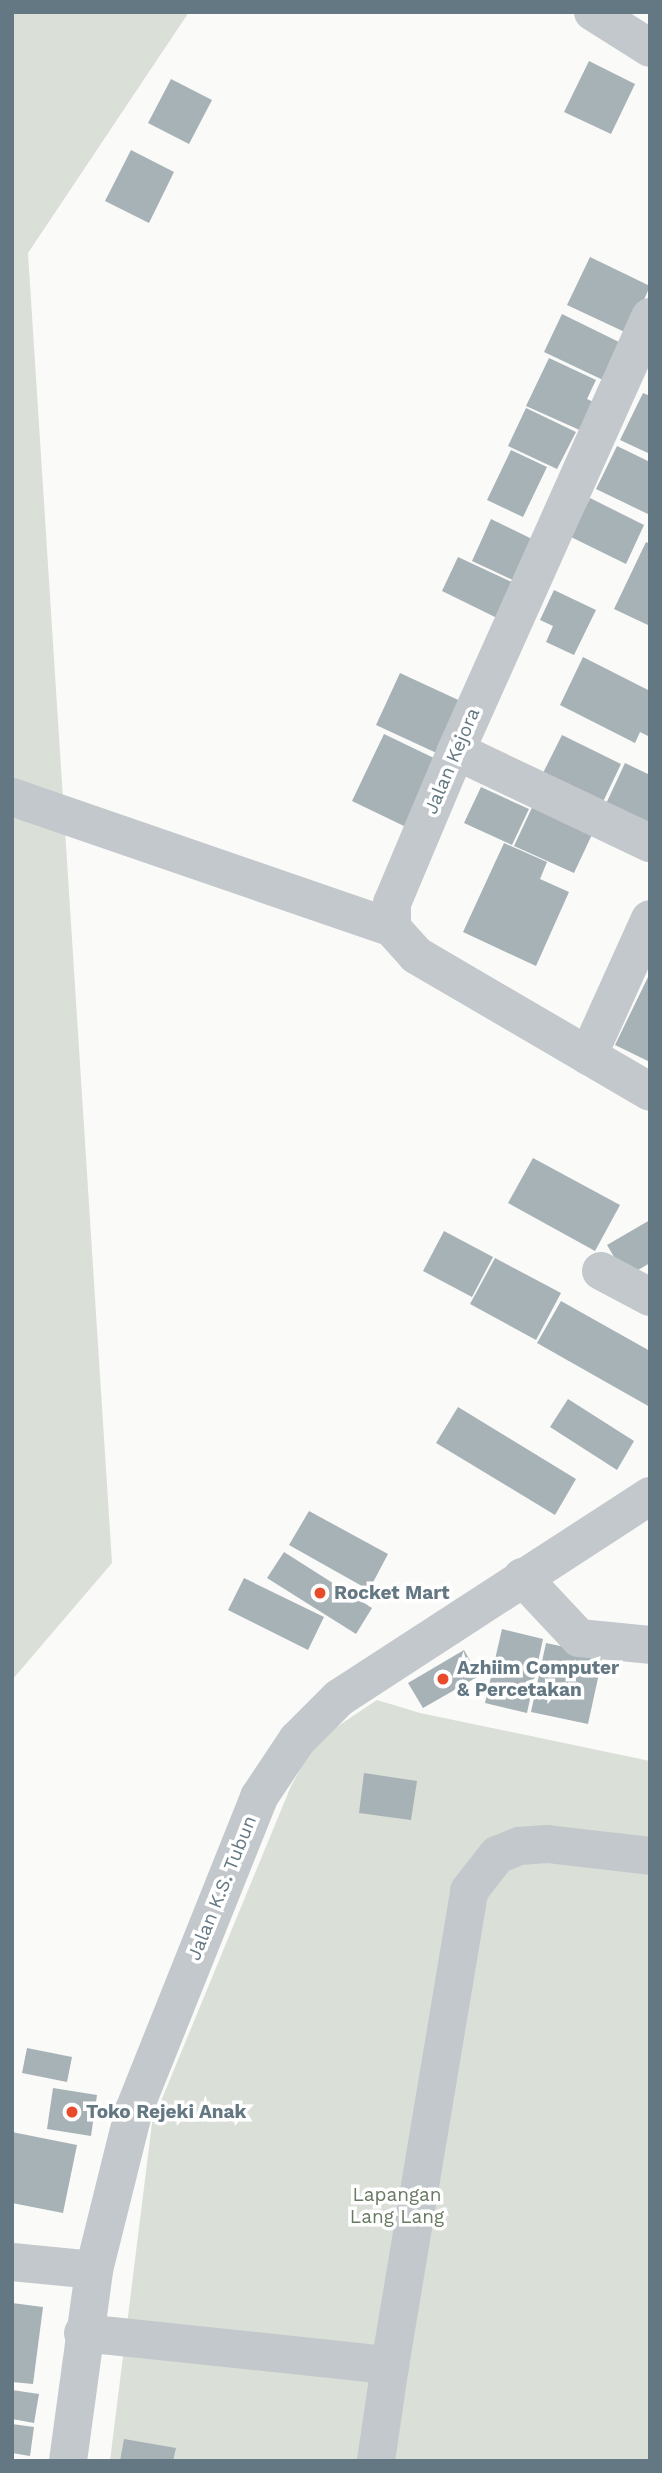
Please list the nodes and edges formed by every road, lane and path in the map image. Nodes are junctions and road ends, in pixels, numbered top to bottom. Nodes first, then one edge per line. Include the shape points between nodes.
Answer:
1 (593, 12) edge
2 (650, 48) edge
3 (650, 317) edge
4 (456, 751) junction
5 (12, 797) edge
6 (650, 843) edge
7 (650, 919) edge
8 (392, 928) junction
9 (588, 1056) junction
10 (650, 1092) edge
11 (601, 1271) dead end
12 (650, 1297) edge
13 (650, 1496) edge
14 (522, 1577) junction
15 (650, 1645) edge
16 (650, 1856) edge
17 (12, 2262) edge
18 (94, 2270) junction
19 (83, 2333) junction
20 (390, 2365) junction
21 (68, 2461) edge
22 (376, 2461) edge

1 - 2 street
3 - 4 street, Jalan Kejora
4 - 6 street
4 - 8 street, Jalan Kejora via 392,903
5 - 8 street
7 - 9 street
8 - 9 street via 416,955
9 - 10 street
11 - 12 street
13 - 14 street, Jalan K.S. Tubun
14 - 15 street via 579,1638
14 - 18 street, Jalan K.S. Tubun via 339,1698 297,1740 259,1797 134,2110
16 - 20 street via 547,1844 519,1846 497,1856 469,1891
17 - 18 street
18 - 19 street, Jalan K.S. Tubun
19 - 20 street
19 - 21 street, Jalan K.S. Tubun
20 - 22 street

